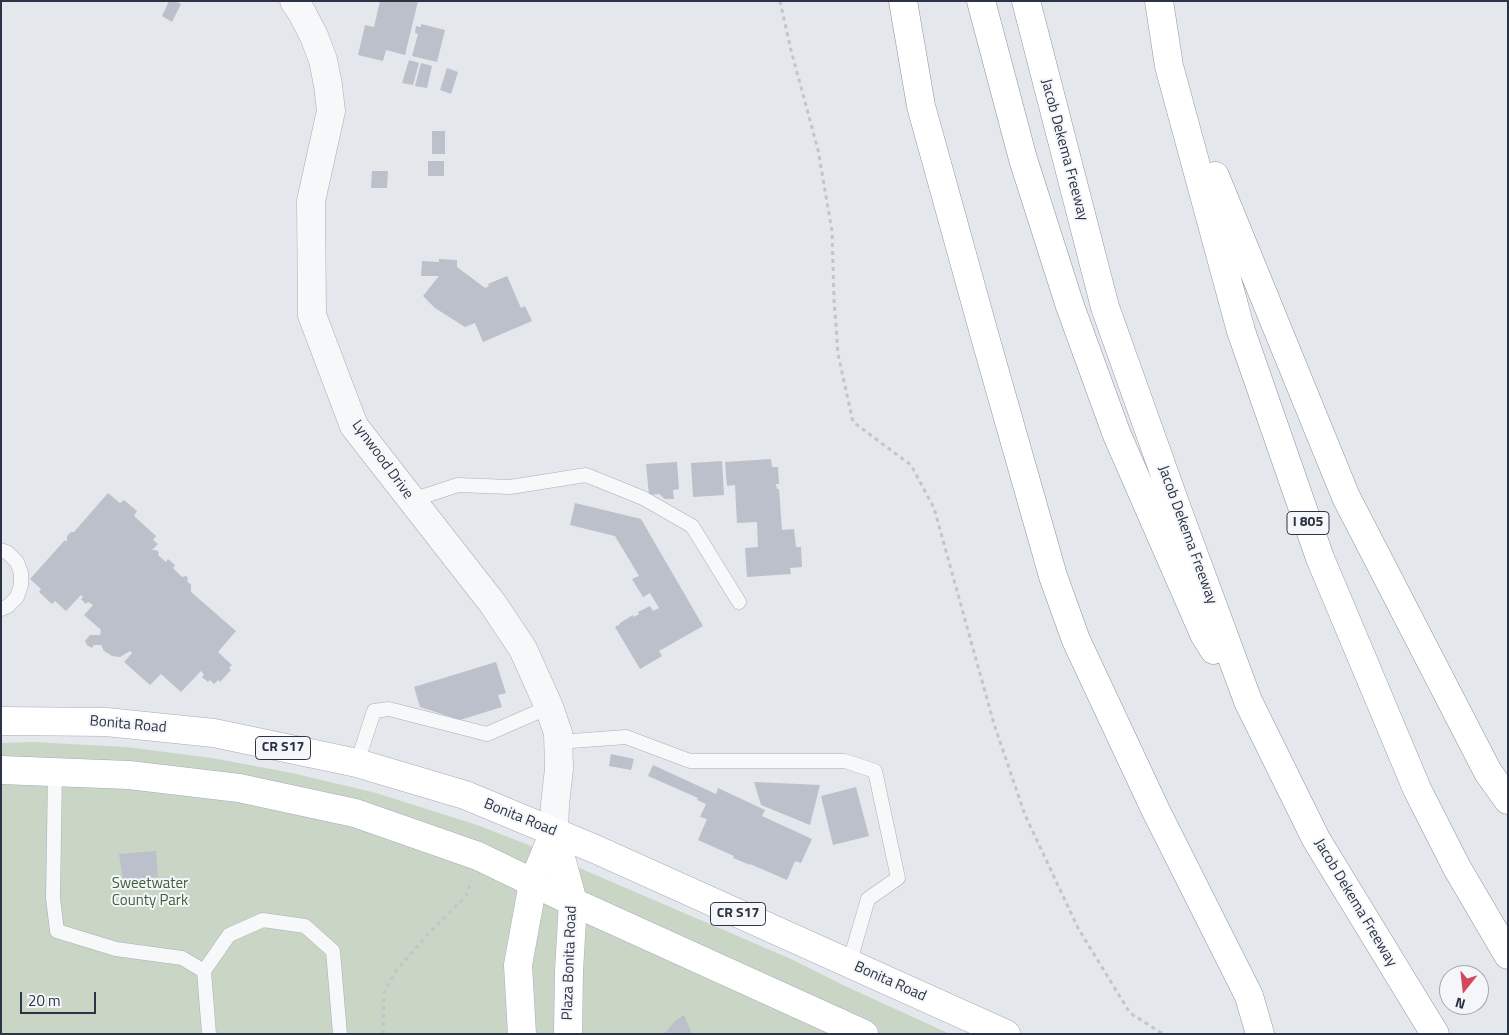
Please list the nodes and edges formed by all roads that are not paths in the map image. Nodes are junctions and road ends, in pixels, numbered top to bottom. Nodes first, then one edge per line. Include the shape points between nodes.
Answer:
1 (294, 1) edge
2 (903, 1) edge
3 (981, 1) edge
4 (1026, 1) edge
5 (1159, 1) edge
6 (1169, 66) junction
7 (412, 500) junction
8 (1, 550) edge
9 (739, 602) dead end
10 (1, 609) edge
11 (1248, 701) junction
12 (549, 707) junction
13 (1, 721) edge
14 (558, 742) junction
15 (356, 763) junction
16 (1, 770) edge
17 (55, 772) junction
18 (1508, 800) edge
19 (554, 832) junction
20 (534, 883) junction
21 (573, 902) junction
22 (1508, 955) edge
23 (849, 964) junction
24 (204, 971) junction
25 (209, 1034) edge
26 (340, 1034) edge
27 (522, 1034) edge
28 (568, 1034) edge
29 (864, 1034) edge
30 (1006, 1034) edge
31 (1260, 1034) edge
32 (1436, 1034) edge

1 - 7 street, Lynwood Drive via 314,36 323,60 331,111 310,201 312,315 354,426
2 - 31 main road via 921,106 1053,576 1076,640 1156,811 1249,996
3 - 11 main road via 1022,159 1117,435 1204,634
4 - 11 main road, Jacob Dekema Freeway via 1105,307
5 - 6 main road, I 805
6 - 18 main road via 1346,497 1488,772
6 - 22 main road, I 805 via 1242,331 1320,558 1417,789 1457,868
7 - 9 lane via 458,485 510,487 586,475 643,498 692,526
7 - 12 street, Lynwood Drive via 493,604 523,649
8 - 10 lane via 16,562 21,573 21,585 17,597
11 - 32 main road, Jacob Dekema Freeway via 1316,839
12 - 14 street, Lynwood Drive
12 - 15 lane via 487,734 389,709 374,711
13 - 15 main road, Bonita Road / CR S17 via 106,722 214,734
14 - 19 street, Lynwood Drive via 560,769
14 - 23 lane via 626,737 690,761 845,761 875,771 898,878 868,898
15 - 19 main road, Bonita Road / CR S17 via 465,795
16 - 17 main road
17 - 20 main road via 129,775 239,788 355,813 478,856
17 - 24 lane via 53,898 57,931 116,949 182,958
19 - 20 main road
19 - 21 main road, Plaza Bonita Road
19 - 23 main road, Bonita Road / CR S17
20 - 21 main road
20 - 27 main road via 518,965
21 - 28 main road, Plaza Bonita Road
21 - 29 main road
23 - 30 main road, Bonita Road / CR S17
24 - 25 lane
24 - 26 lane via 229,935 263,920 305,926 334,951

